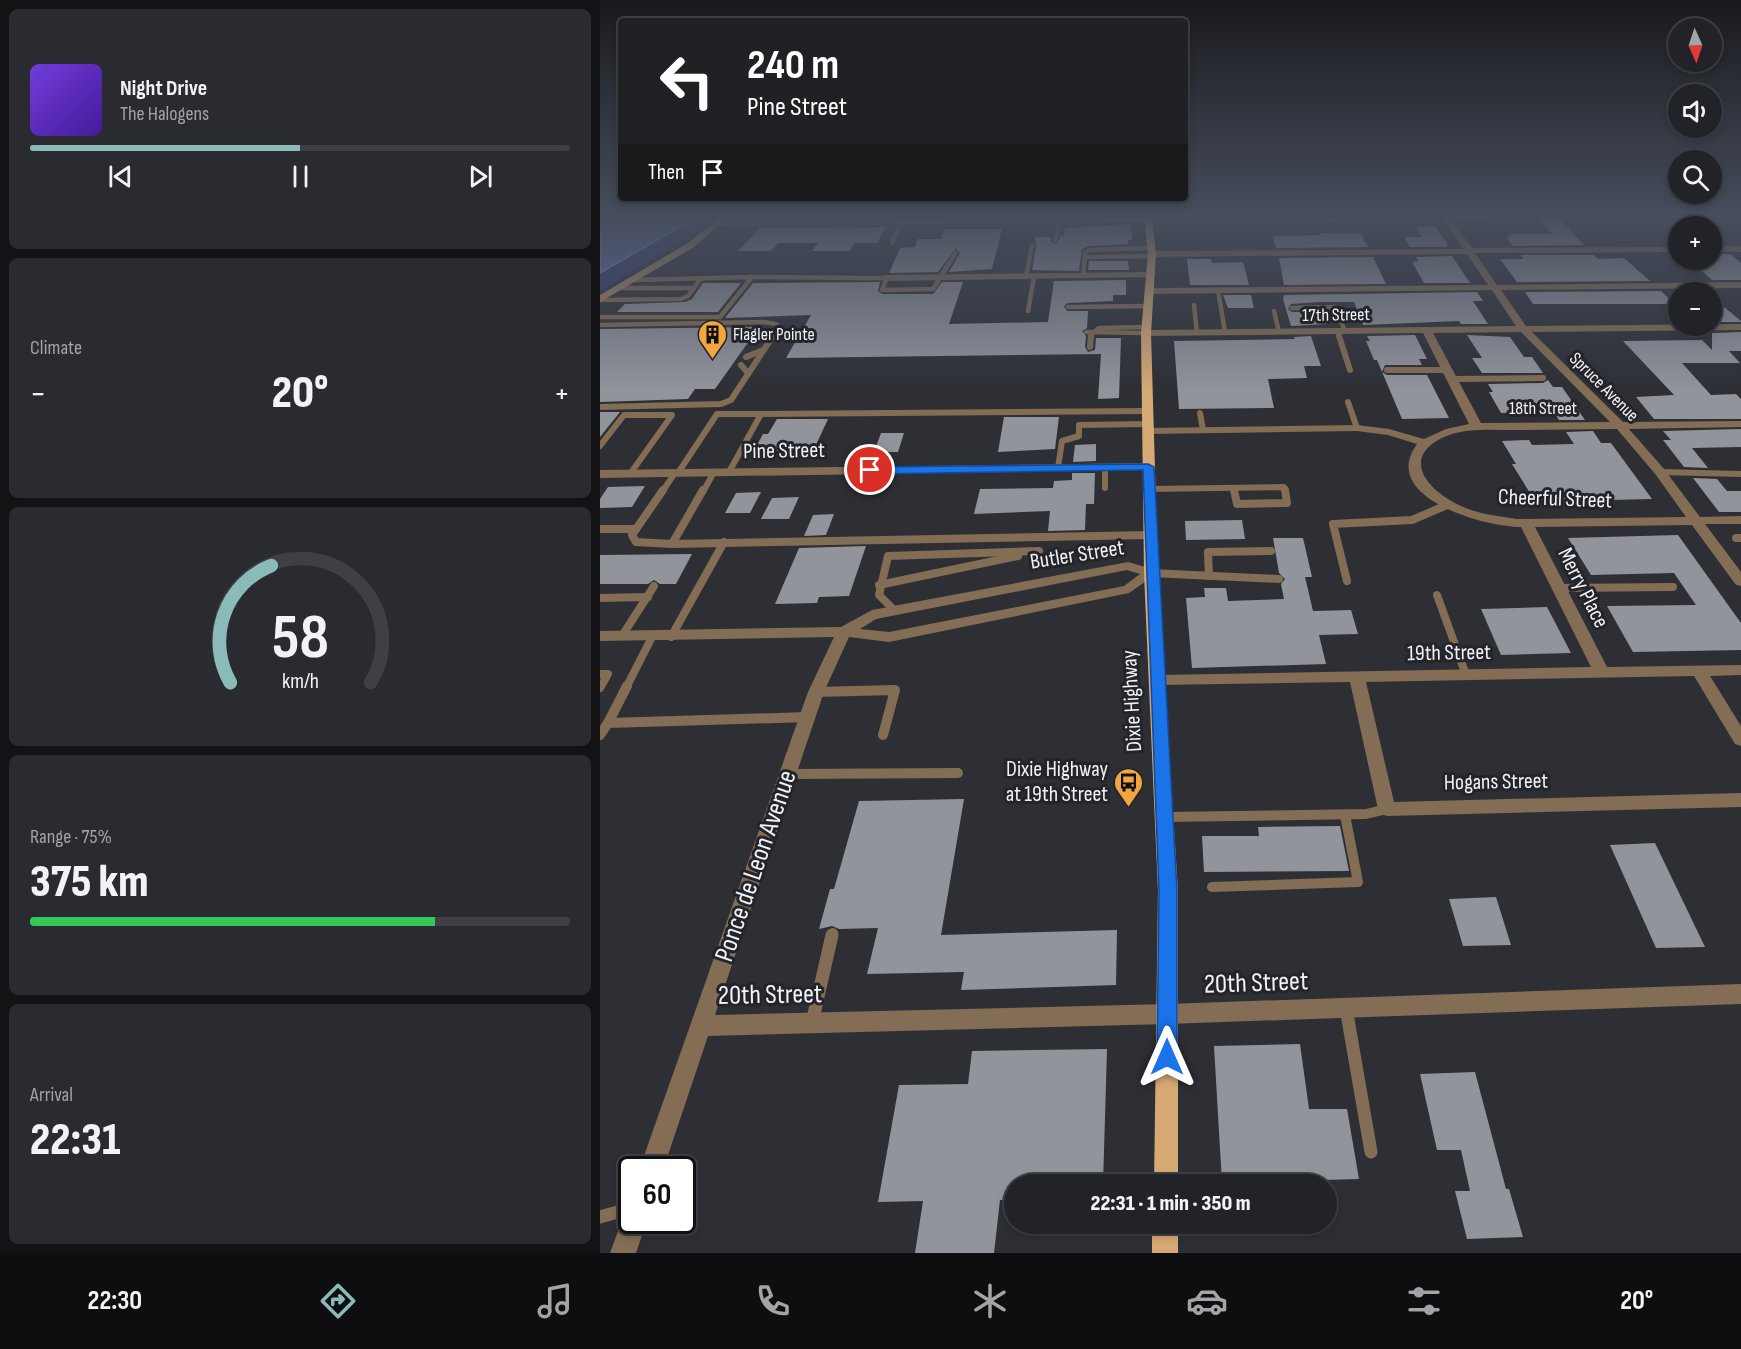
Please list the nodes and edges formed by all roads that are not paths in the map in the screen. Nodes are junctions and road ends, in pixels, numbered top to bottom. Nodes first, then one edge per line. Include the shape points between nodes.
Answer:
1 (642, 274) edge
2 (940, 274) edge
3 (1150, 274) edge
4 (1485, 274) edge
5 (1083, 276) joint
6 (752, 277) junction
7 (1030, 277) junction
8 (701, 278) junction
9 (886, 278) joint
10 (938, 278) junction
11 (633, 280) junction
12 (1741, 285) edge
13 (1494, 287) junction
14 (618, 288) junction
15 (694, 288) junction
16 (1218, 290) junction
17 (1149, 291) junction
18 (600, 300) edge
19 (1194, 306) dead end
20 (1068, 307) dead end
21 (1292, 308) dead end
22 (1028, 311) dead end
23 (1274, 311) dead end
24 (600, 317) edge
25 (600, 325) edge
26 (1741, 327) edge
27 (1147, 330) junction
28 (1523, 330) junction
29 (1341, 331) junction
30 (1427, 331) junction
31 (1225, 332) junction
32 (1279, 332) junction
33 (1197, 333) junction
34 (1090, 347) dead end
35 (764, 350) junction
36 (746, 357) dead end
37 (741, 365) dead end
38 (1350, 370) dead end
39 (1388, 370) dead end
40 (748, 373) junction
41 (1450, 375) junction
42 (1543, 378) dead end
43 (1348, 402) dead end
44 (600, 407) edge
45 (612, 407) joint
46 (1200, 413) dead end
47 (761, 414) junction
48 (1147, 422) junction
49 (1741, 424) edge
50 (1621, 426) junction
51 (1477, 427) junction
52 (1357, 428) junction
53 (1203, 430) junction
54 (1423, 442) junction
55 (600, 446) edge
56 (1105, 467) junction
57 (1148, 467) junction
58 (1058, 468) junction
59 (714, 472) junction
60 (729, 472) junction
61 (1660, 472) junction
62 (676, 473) junction
63 (600, 474) edge
64 (630, 474) junction
65 (1741, 474) edge
66 (1105, 488) dead end
67 (1234, 488) junction
68 (1149, 489) junction
69 (1447, 504) junction
70 (1741, 520) edge
71 (1696, 521) junction
72 (1526, 523) junction
73 (600, 529) edge
74 (636, 529) junction
75 (1150, 535) junction
76 (724, 542) junction
77 (672, 544) junction
78 (1271, 551) dead end
79 (1151, 573) junction
80 (1209, 576) junction
81 (1279, 579) dead end
82 (1347, 581) dead end
83 (1741, 582) edge
84 (879, 585) junction
85 (654, 586) dead end
86 (1673, 587) dead end
87 (1559, 588) junction
88 (1437, 595) dead end
89 (648, 597) junction
90 (600, 598) edge
91 (895, 611) junction
92 (844, 632) junction
93 (600, 636) edge
94 (622, 636) junction
95 (652, 637) junction
96 (671, 637) junction
97 (1741, 670) edge
98 (1699, 671) junction
99 (1602, 673) junction
100 (600, 674) edge
101 (1466, 675) junction
102 (1357, 677) junction
103 (1158, 680) junction
104 (600, 688) edge
105 (816, 692) junction
106 (807, 717) junction
107 (608, 723) junction
108 (600, 735) edge
109 (883, 735) dead end
110 (1741, 740) edge
111 (958, 773) dead end
112 (788, 774) junction
113 (1741, 800) edge
114 (1387, 809) junction
115 (1345, 814) junction
116 (1164, 817) junction
117 (1212, 887) dead end
118 (833, 933) dead end
119 (1741, 994) edge
120 (1346, 1008) junction
121 (1167, 1014) junction
122 (812, 1023) junction
123 (701, 1026) junction
124 (1371, 1152) dead end
125 (656, 1156) edge
126 (1166, 1174) edge
127 (618, 1212) edge
128 (600, 1217) edge
129 (629, 1234) edge
130 (1165, 1234) edge
131 (622, 1253) edge
132 (1165, 1253) edge

1 - 11 street
2 - 10 lane
3 - 17 main road, Dixie Highway
4 - 13 street, Spruce Avenue
5 - 7 street
5 - 17 street
6 - 8 lane
6 - 9 lane
6 - 24 lane via 720,317
7 - 10 street
7 - 22 lane
8 - 11 lane
8 - 15 lane
9 - 10 street
11 - 14 street
12 - 13 street
13 - 16 street
13 - 28 street, Spruce Avenue
14 - 15 lane
14 - 18 street
15 - 18 lane via 688,296 672,300
16 - 17 street
16 - 31 lane
17 - 20 lane
17 - 27 main road, Dixie Highway
19 - 33 lane
21 - 29 lane via 1335,307
23 - 32 lane
25 - 35 lane via 776,324 778,328
26 - 28 street, 17th Street
27 - 33 street, 17th Street
27 - 34 lane via 1091,332
27 - 48 main road, Dixie Highway
28 - 30 street, 17th Street
28 - 50 street, Spruce Avenue
29 - 30 street, 17th Street
29 - 32 street, 17th Street
29 - 38 lane
30 - 41 street
31 - 32 street, 17th Street
31 - 33 street, 17th Street
35 - 36 lane
35 - 40 lane
37 - 40 lane
39 - 41 lane
40 - 45 lane via 731,399 722,404
41 - 42 lane
41 - 51 street
43 - 52 lane
44 - 45 lane
46 - 53 lane
47 - 48 lane
47 - 60 lane
47 - 62 lane via 717,414
48 - 53 street
48 - 57 main road, Dixie Highway
48 - 58 lane via 1079,425 1078,436 1062,441
49 - 50 street, 18th Street
50 - 51 street, 18th Street
50 - 61 street, Spruce Avenue
51 - 54 street, 18th Street via 1454,429
52 - 53 street
52 - 54 street
54 - 69 street, Cheerful Street via 1413,457 1415,473 1429,491
55 - 64 lane via 624,415 672,415
56 - 57 street, Pine Street
56 - 58 street, Pine Street
56 - 66 lane
57 - 68 main road, Dixie Highway
58 - 60 street, Pine Street
59 - 60 street, Pine Street
59 - 62 street, Pine Street
59 - 77 lane
61 - 65 lane
61 - 71 street, Spruce Avenue
62 - 64 street, Pine Street
62 - 74 lane
63 - 64 street, Pine Street
67 - 67 lane via 1284,487 1287,503 1237,504
67 - 68 lane
68 - 75 main road, Dixie Highway
69 - 72 street, Cheerful Street via 1487,518
69 - 82 lane via 1412,520 1333,524
70 - 71 street, Cheerful Street
71 - 72 street, Cheerful Street
71 - 83 street, Spruce Avenue
72 - 87 street, Merry Place
73 - 74 lane
74 - 77 lane via 632,535 636,542
75 - 76 lane
75 - 79 main road, Dixie Highway
76 - 77 lane
76 - 96 lane
78 - 80 lane via 1208,552
79 - 80 lane
79 - 91 street, Butler Street via 1128,566
79 - 92 street, Butler Street via 1129,589 900,635
79 - 103 main road, Dixie Highway
80 - 81 lane
84 - 84 lane via 888,556 1039,551 994,561
84 - 91 lane via 879,595
85 - 89 lane
86 - 87 lane
87 - 99 street, Merry Place
88 - 101 lane
89 - 90 lane
89 - 94 lane
91 - 92 street, Butler Street via 872,615
92 - 96 street, Butler Street
92 - 105 street, Ponce de Leon Avenue
93 - 94 street, Butler Street
94 - 95 street, Butler Street
95 - 96 street, Butler Street
95 - 107 lane
97 - 98 street, 19th Street
98 - 99 street, 19th Street
98 - 110 street
99 - 101 street, 19th Street
100 - 104 lane via 608,674
101 - 102 street, 19th Street
102 - 103 street, 19th Street
102 - 114 street
103 - 116 main road, Dixie Highway
105 - 106 street, Ponce de Leon Avenue
105 - 109 lane via 895,690
106 - 107 lane
106 - 112 street, Ponce de Leon Avenue
107 - 108 lane
111 - 112 lane
112 - 123 street, Ponce de Leon Avenue
113 - 114 street, Hogans Street
114 - 115 lane
115 - 116 lane
115 - 117 lane via 1358,882
116 - 121 main road, Dixie Highway
118 - 122 lane
119 - 120 street, 20th Street
120 - 121 street, 20th Street
120 - 124 lane
121 - 122 street, 20th Street
121 - 126 main road, Dixie Highway
122 - 123 street, 20th Street
123 - 125 street, Ponce de Leon Avenue
127 - 128 lane
129 - 131 street
130 - 132 main road

